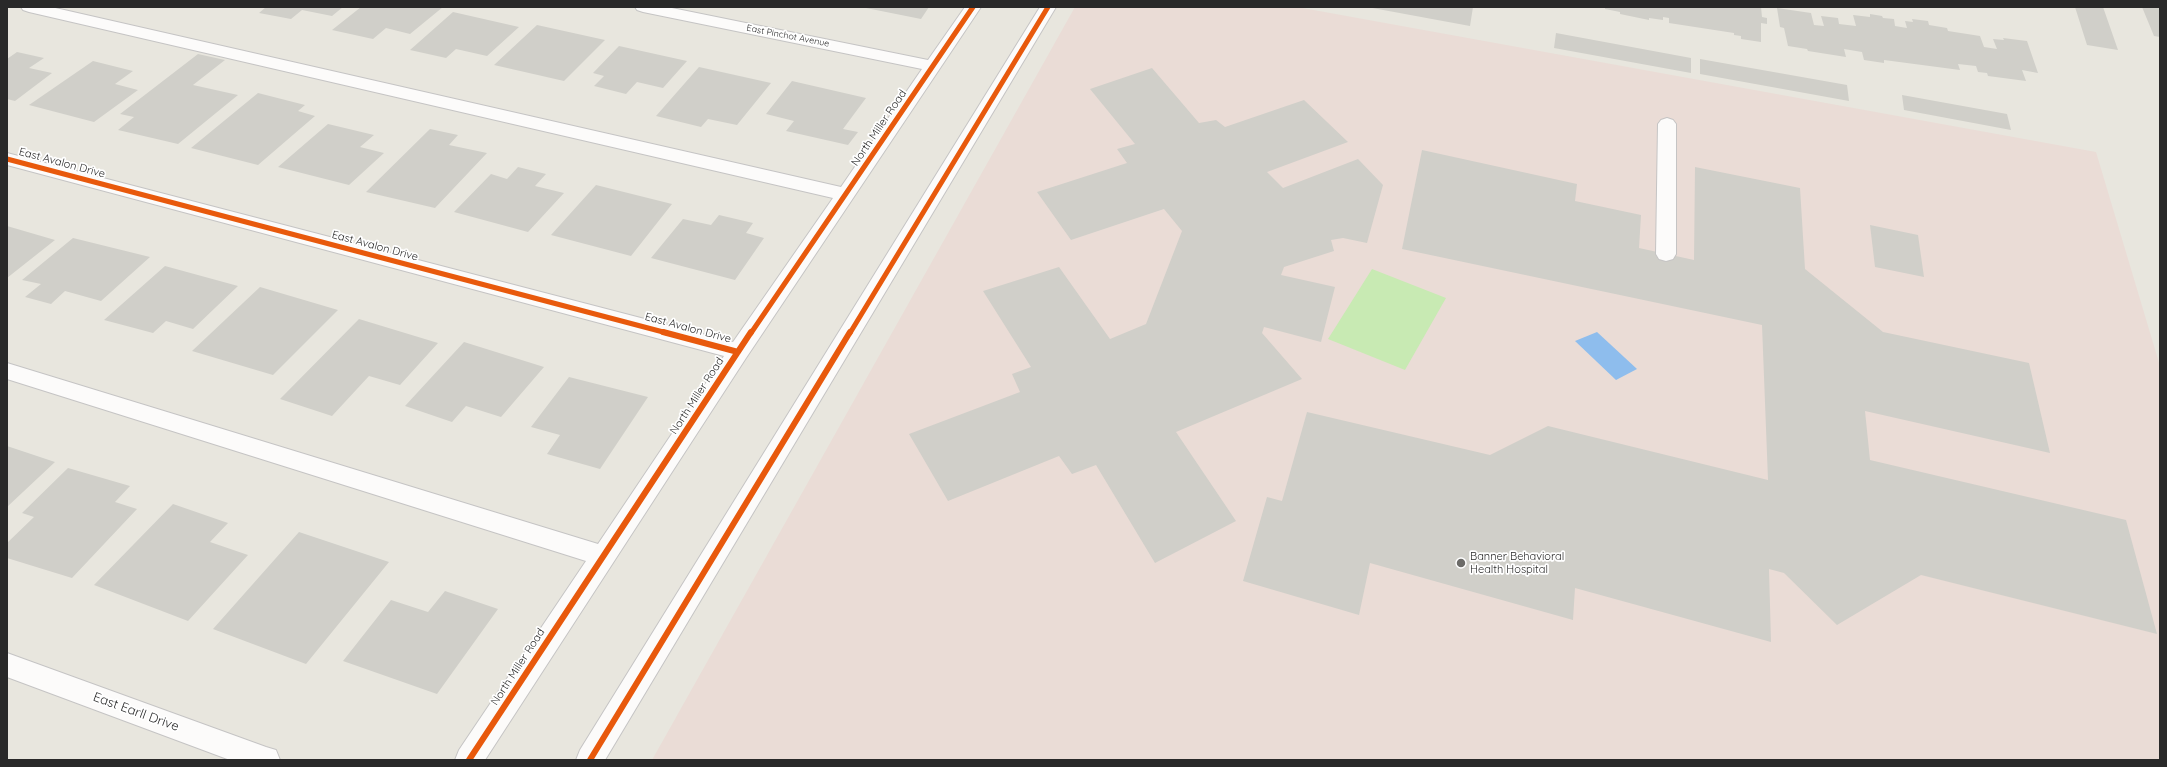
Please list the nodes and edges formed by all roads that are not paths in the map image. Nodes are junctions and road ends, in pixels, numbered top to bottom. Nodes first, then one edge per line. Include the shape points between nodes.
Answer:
1 (29, 7) edge
2 (643, 7) edge
3 (973, 7) edge
4 (1048, 7) edge
5 (933, 66) junction
6 (1667, 124) dead end
7 (7, 159) edge
8 (845, 194) junction
9 (1666, 254) dead end
10 (738, 352) junction
11 (7, 371) edge
12 (603, 556) junction
13 (7, 665) edge
14 (266, 760) edge
15 (469, 760) edge
16 (590, 760) edge

1 - 8 street
2 - 5 street, East Pinchot Avenue
3 - 5 street, North Miller Road
4 - 16 street
5 - 8 street, North Miller Road
6 - 9 street
7 - 10 street, East Avalon Drive
8 - 10 street, North Miller Road
10 - 12 street, North Miller Road
11 - 12 street
12 - 15 street, North Miller Road
13 - 14 street, East Earll Drive

